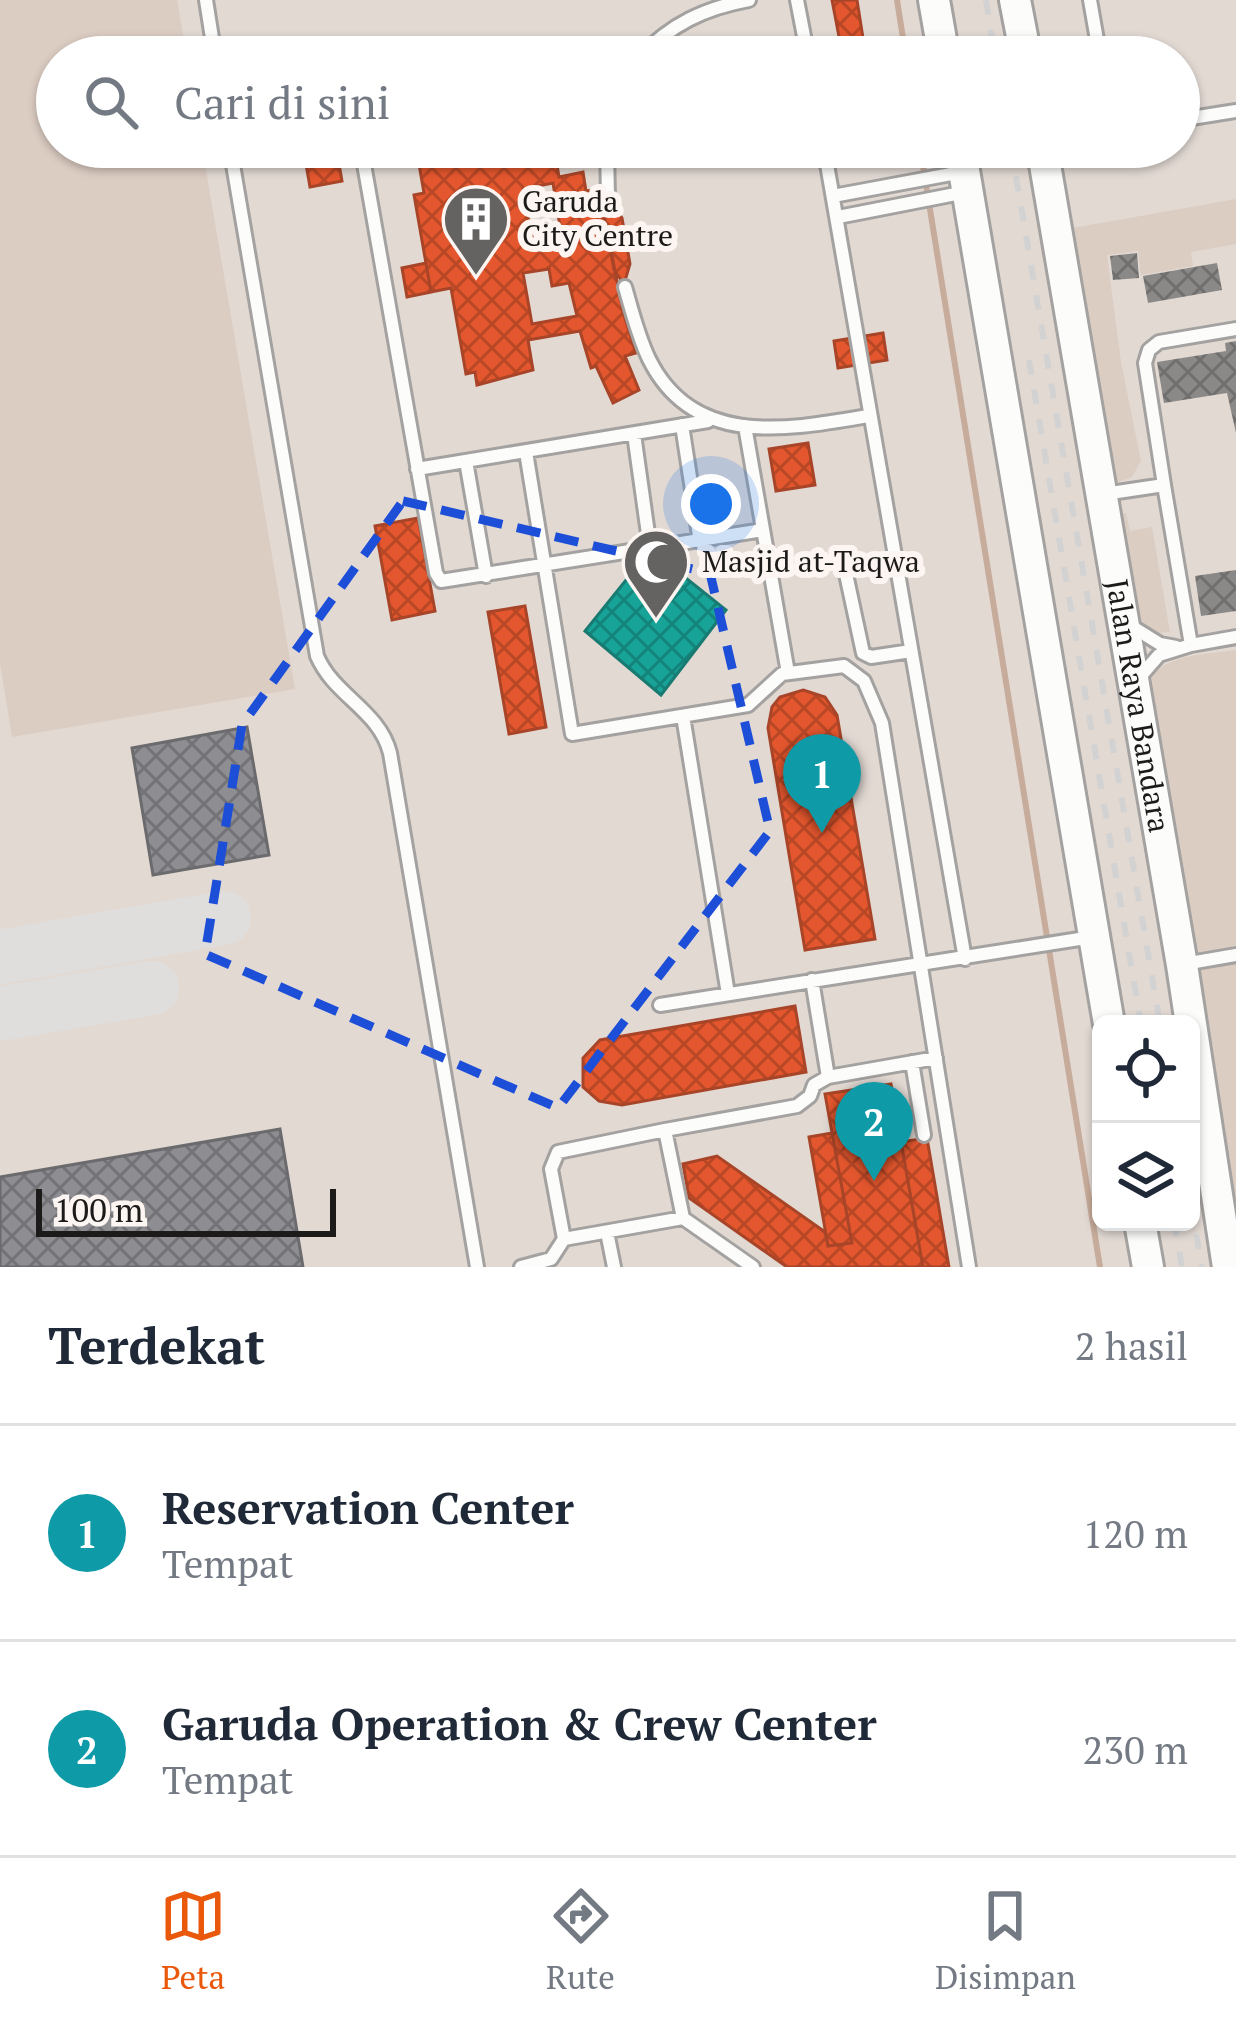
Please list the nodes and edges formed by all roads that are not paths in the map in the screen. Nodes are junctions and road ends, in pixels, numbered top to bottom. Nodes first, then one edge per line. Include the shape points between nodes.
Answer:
1 (206, 0) edge
2 (749, 0) edge
3 (797, 0) edge
4 (934, 0) edge
5 (1016, 0) edge
6 (1090, 0) edge
7 (212, 36) edge
8 (664, 36) edge
9 (804, 36) edge
10 (940, 36) edge
11 (1022, 36) edge
12 (1096, 36) edge
13 (1236, 111) edge
14 (1200, 117) edge
15 (234, 168) edge
16 (366, 168) edge
17 (607, 168) edge
18 (828, 168) edge
19 (1046, 168) edge
20 (955, 176) edge
21 (833, 196) junction
22 (608, 198) dead end
23 (838, 217) junction
24 (625, 287) dead end
25 (1236, 329) edge
26 (868, 416) junction
27 (715, 420) junction
28 (682, 425) junction
29 (746, 426) junction
30 (634, 434) junction
31 (526, 452) junction
32 (466, 461) junction
33 (417, 469) junction
34 (1164, 485) junction
35 (1101, 495) junction
36 (764, 530) junction
37 (700, 542) junction
38 (650, 548) junction
39 (544, 567) junction
40 (845, 574) dead end
41 (486, 576) junction
42 (1120, 610) junction
43 (1236, 637) edge
44 (1184, 646) junction
45 (911, 651) junction
46 (788, 673) junction
47 (1135, 698) junction
48 (683, 716) junction
49 (1083, 938) junction
50 (1236, 955) edge
51 (964, 959) junction
52 (920, 963) junction
53 (1182, 965) junction
54 (812, 980) junction
55 (728, 994) junction
56 (660, 1005) dead end
57 (1106, 1015) edge
58 (937, 1058) junction
59 (912, 1062) junction
60 (828, 1077) junction
61 (665, 1130) junction
62 (924, 1135) dead end
63 (683, 1218) junction
64 (1142, 1231) edge
65 (608, 1232) junction
66 (564, 1239) junction
67 (477, 1267) edge
68 (521, 1267) edge
69 (614, 1267) edge
70 (753, 1267) edge
71 (968, 1267) edge
72 (1148, 1267) edge
73 (1228, 1267) edge

1 - 7 lane
2 - 8 lane via 696,15
3 - 9 lane
4 - 10 street
5 - 11 street
6 - 12 lane
13 - 14 lane
15 - 67 lane via 317,656 335,687 376,723 390,753
16 - 33 lane
17 - 22 lane
18 - 21 lane
19 - 35 street, Jalan Raya Bandara
20 - 21 lane
20 - 23 lane via 887,207
20 - 49 street
21 - 23 lane
23 - 26 lane
24 - 27 lane via 661,379
25 - 34 lane via 1159,342 1146,356
26 - 29 lane via 797,428
26 - 45 lane
27 - 28 lane
27 - 29 lane
28 - 30 lane
28 - 37 lane
29 - 36 lane
30 - 31 lane
30 - 38 lane
31 - 32 lane
31 - 39 lane
32 - 33 lane
32 - 41 lane
33 - 41 lane via 437,578
34 - 35 lane
34 - 44 lane
35 - 42 street, Jalan Raya Bandara
36 - 37 lane
36 - 46 lane
37 - 38 lane
38 - 39 lane
39 - 41 lane
39 - 48 lane via 572,734
40 - 45 lane via 863,653
42 - 44 lane via 1142,634
42 - 47 street, Jalan Raya Bandara
43 - 44 lane
44 - 47 lane via 1143,672
45 - 51 lane
46 - 48 lane via 754,703
46 - 52 lane via 844,666 865,681 882,723
47 - 53 street, Jalan Raya Bandara
48 - 55 lane
49 - 51 lane
49 - 57 street
50 - 53 lane
51 - 52 lane
52 - 54 lane
52 - 58 lane
53 - 73 street, Jalan Raya Bandara
54 - 55 lane
54 - 60 lane
55 - 56 lane
58 - 59 lane
58 - 71 lane
59 - 60 lane
59 - 62 lane
60 - 61 lane via 797,1106
61 - 63 lane
61 - 66 lane via 558,1152 551,1168
63 - 65 lane
63 - 70 lane
64 - 72 street
65 - 66 lane
65 - 69 lane
66 - 68 lane via 551,1259

